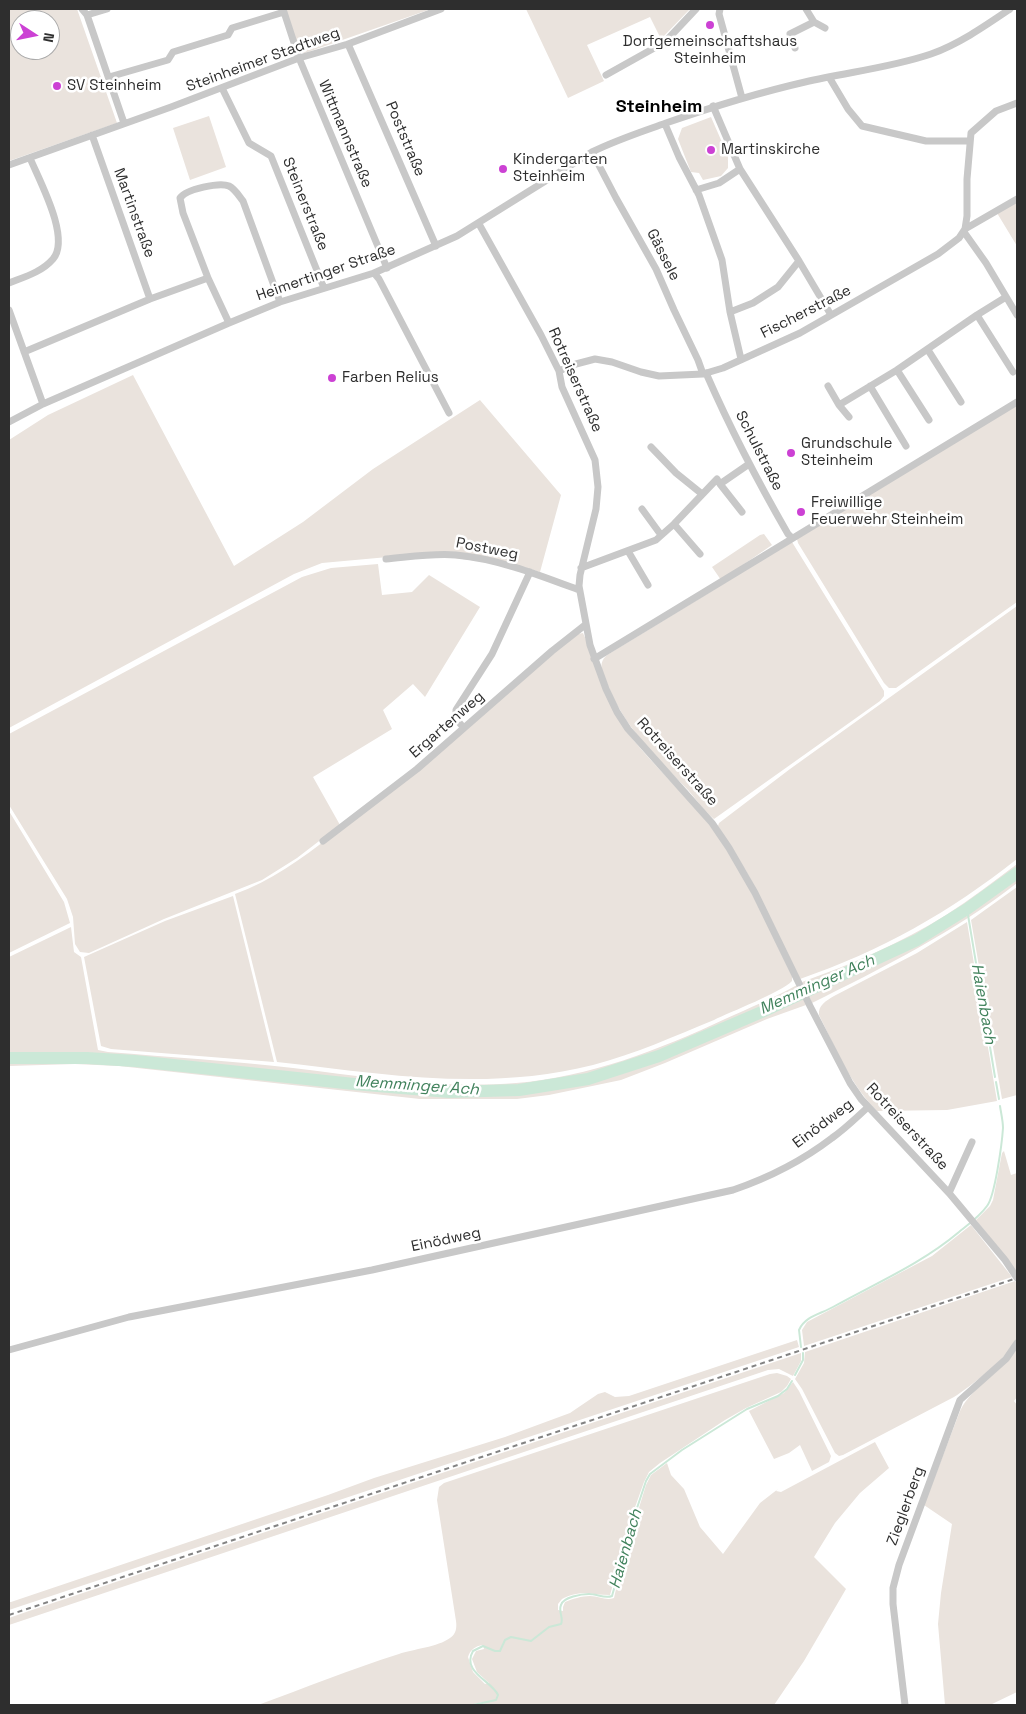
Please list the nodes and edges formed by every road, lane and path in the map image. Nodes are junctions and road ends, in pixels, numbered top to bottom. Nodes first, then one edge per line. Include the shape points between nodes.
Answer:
1 (107, 9) edge
2 (441, 9) edge
3 (696, 9) edge
4 (720, 9) edge
5 (806, 9) edge
6 (1010, 9) edge
7 (284, 10) edge
8 (85, 12) edge
9 (814, 22) junction
10 (825, 28) dead end
11 (348, 44) junction
12 (794, 48) dead end
13 (298, 58) junction
14 (606, 75) dead end
15 (829, 76) junction
16 (109, 77) junction
17 (222, 88) junction
18 (742, 98) junction
19 (1017, 103) edge
20 (712, 106) junction
21 (124, 123) junction
22 (664, 124) junction
23 (92, 135) junction
24 (969, 141) junction
25 (592, 152) junction
26 (30, 158) junction
27 (9, 165) edge
28 (740, 169) junction
29 (696, 190) junction
30 (1017, 199) edge
31 (478, 224) junction
32 (964, 230) junction
33 (436, 246) junction
34 (799, 261) junction
35 (387, 268) junction
36 (374, 273) junction
37 (208, 278) junction
38 (9, 283) edge
39 (324, 288) junction
40 (1006, 297) junction
41 (150, 300) junction
42 (280, 302) junction
43 (9, 310) edge
44 (730, 312) junction
45 (831, 314) junction
46 (976, 315) junction
47 (1017, 315) edge
48 (229, 323) junction
49 (928, 350) junction
50 (24, 352) junction
51 (741, 359) junction
52 (897, 370) junction
53 (559, 371) junction
54 (1013, 372) dead end
55 (704, 374) junction
56 (828, 386) dead end
57 (870, 386) junction
58 (961, 402) dead end
59 (1017, 402) edge
60 (43, 404) junction
61 (839, 405) junction
62 (449, 413) dead end
63 (849, 417) dead end
64 (929, 420) dead end
65 (9, 422) edge
66 (906, 446) dead end
67 (651, 447) dead end
68 (749, 464) junction
69 (720, 484) junction
70 (702, 494) junction
71 (642, 509) dead end
72 (742, 512) dead end
73 (674, 524) junction
74 (661, 535) junction
75 (792, 538) junction
76 (628, 551) junction
77 (700, 554) dead end
78 (386, 559) dead end
79 (581, 568) junction
80 (530, 572) junction
81 (648, 585) dead end
82 (579, 590) junction
83 (585, 626) junction
84 (594, 659) junction
85 (464, 728) junction
86 (323, 841) dead end
87 (867, 1108) junction
88 (972, 1142) dead end
89 (949, 1193) junction
90 (1017, 1278) edge
91 (1017, 1343) edge
92 (9, 1350) edge
93 (905, 1705) edge

1 - 8 street
2 - 11 street, Steinheimer Stadtweg
3 - 14 street via 665,42
4 - 18 street
5 - 9 street
6 - 15 street, Heimertinger Straße via 931,54 897,64
7 - 13 street, Wittmannstraße
7 - 16 street via 232,28 228,35 173,52 168,60
8 - 16 street
9 - 10 street
9 - 12 street via 790,34
11 - 13 street, Steinheimer Stadtweg
11 - 33 street, Poststraße
13 - 17 street, Steinheimer Stadtweg
13 - 35 street, Wittmannstraße
15 - 18 street, Heimertinger Straße
15 - 24 street via 862,126 926,141
16 - 21 street
17 - 21 street, Steinheimer Stadtweg
17 - 39 street, Steinerstraße via 249,143 271,156
18 - 20 street, Heimertinger Straße
19 - 24 street via 996,111 971,133
20 - 22 street, Heimertinger Straße
20 - 28 street
21 - 23 street, Steinheimer Stadtweg
22 - 25 street, Heimertinger Straße
22 - 29 street
23 - 26 street, Steinheimer Stadtweg
23 - 41 street, Martinstraße
24 - 32 street
25 - 31 street, Heimertinger Straße
25 - 55 street, Gässele via 656,268
26 - 27 street, Steinheimer Stadtweg
26 - 38 street via 54,216 58,251 40,270
28 - 29 street via 718,183
28 - 34 street
29 - 44 street via 722,260
30 - 32 street, Fischerstraße
31 - 33 street, Heimertinger Straße
31 - 53 street, Rotreiserstraße
32 - 40 street
32 - 45 street, Fischerstraße via 938,254
33 - 35 street, Heimertinger Straße
34 - 44 street via 778,287 753,303
34 - 45 street
35 - 36 street, Heimertinger Straße
36 - 39 street, Heimertinger Straße
36 - 62 street
37 - 41 street
37 - 42 street via 180,198 186,193 222,184 235,190 242,201
37 - 48 street
39 - 42 street, Heimertinger Straße
40 - 46 street
40 - 47 street
41 - 50 street
42 - 48 street, Heimertinger Straße
43 - 50 street
44 - 51 street
45 - 51 street, Fischerstraße via 800,334
46 - 49 street
46 - 54 street
48 - 60 street, Heimertinger Straße
49 - 52 street
49 - 58 street
50 - 60 street
51 - 55 street, Fischerstraße
52 - 57 street
52 - 64 street
53 - 55 street, Fischerstraße via 595,359 659,376
53 - 79 street, Rotreiserstraße via 562,386 595,460 596,509
55 - 68 street, Schulstraße
56 - 61 street
57 - 61 street
57 - 66 street
59 - 75 street
60 - 65 street, Heimertinger Straße
61 - 63 street
67 - 70 street
68 - 69 street
68 - 75 street, Schulstraße
69 - 70 street via 717,480
69 - 72 street
70 - 73 street
71 - 74 street
73 - 74 street
73 - 77 street
74 - 76 street
75 - 84 street
76 - 79 street
76 - 81 street
78 - 80 street, Postweg via 455,555
79 - 82 street, Rotreiserstraße
80 - 82 street, Postweg
80 - 85 street via 492,654 456,710 456,719
82 - 83 street, Rotreiserstraße
83 - 84 street, Rotreiserstraße
83 - 85 street, Ergartenweg
84 - 87 street, Rotreiserstraße via 625,725 712,823 728,848 755,893 850,1083
85 - 86 street, Ergartenweg via 406,778
87 - 89 street, Rotreiserstraße
87 - 92 street, Einödweg via 813,1151 764,1178 733,1190 372,1270 129,1317
88 - 89 street, Rotreiserstraße
89 - 90 street, Rotreiserstraße
91 - 93 street, Zieglerberg via 1006,1359 960,1400 899,1565 893,1604

